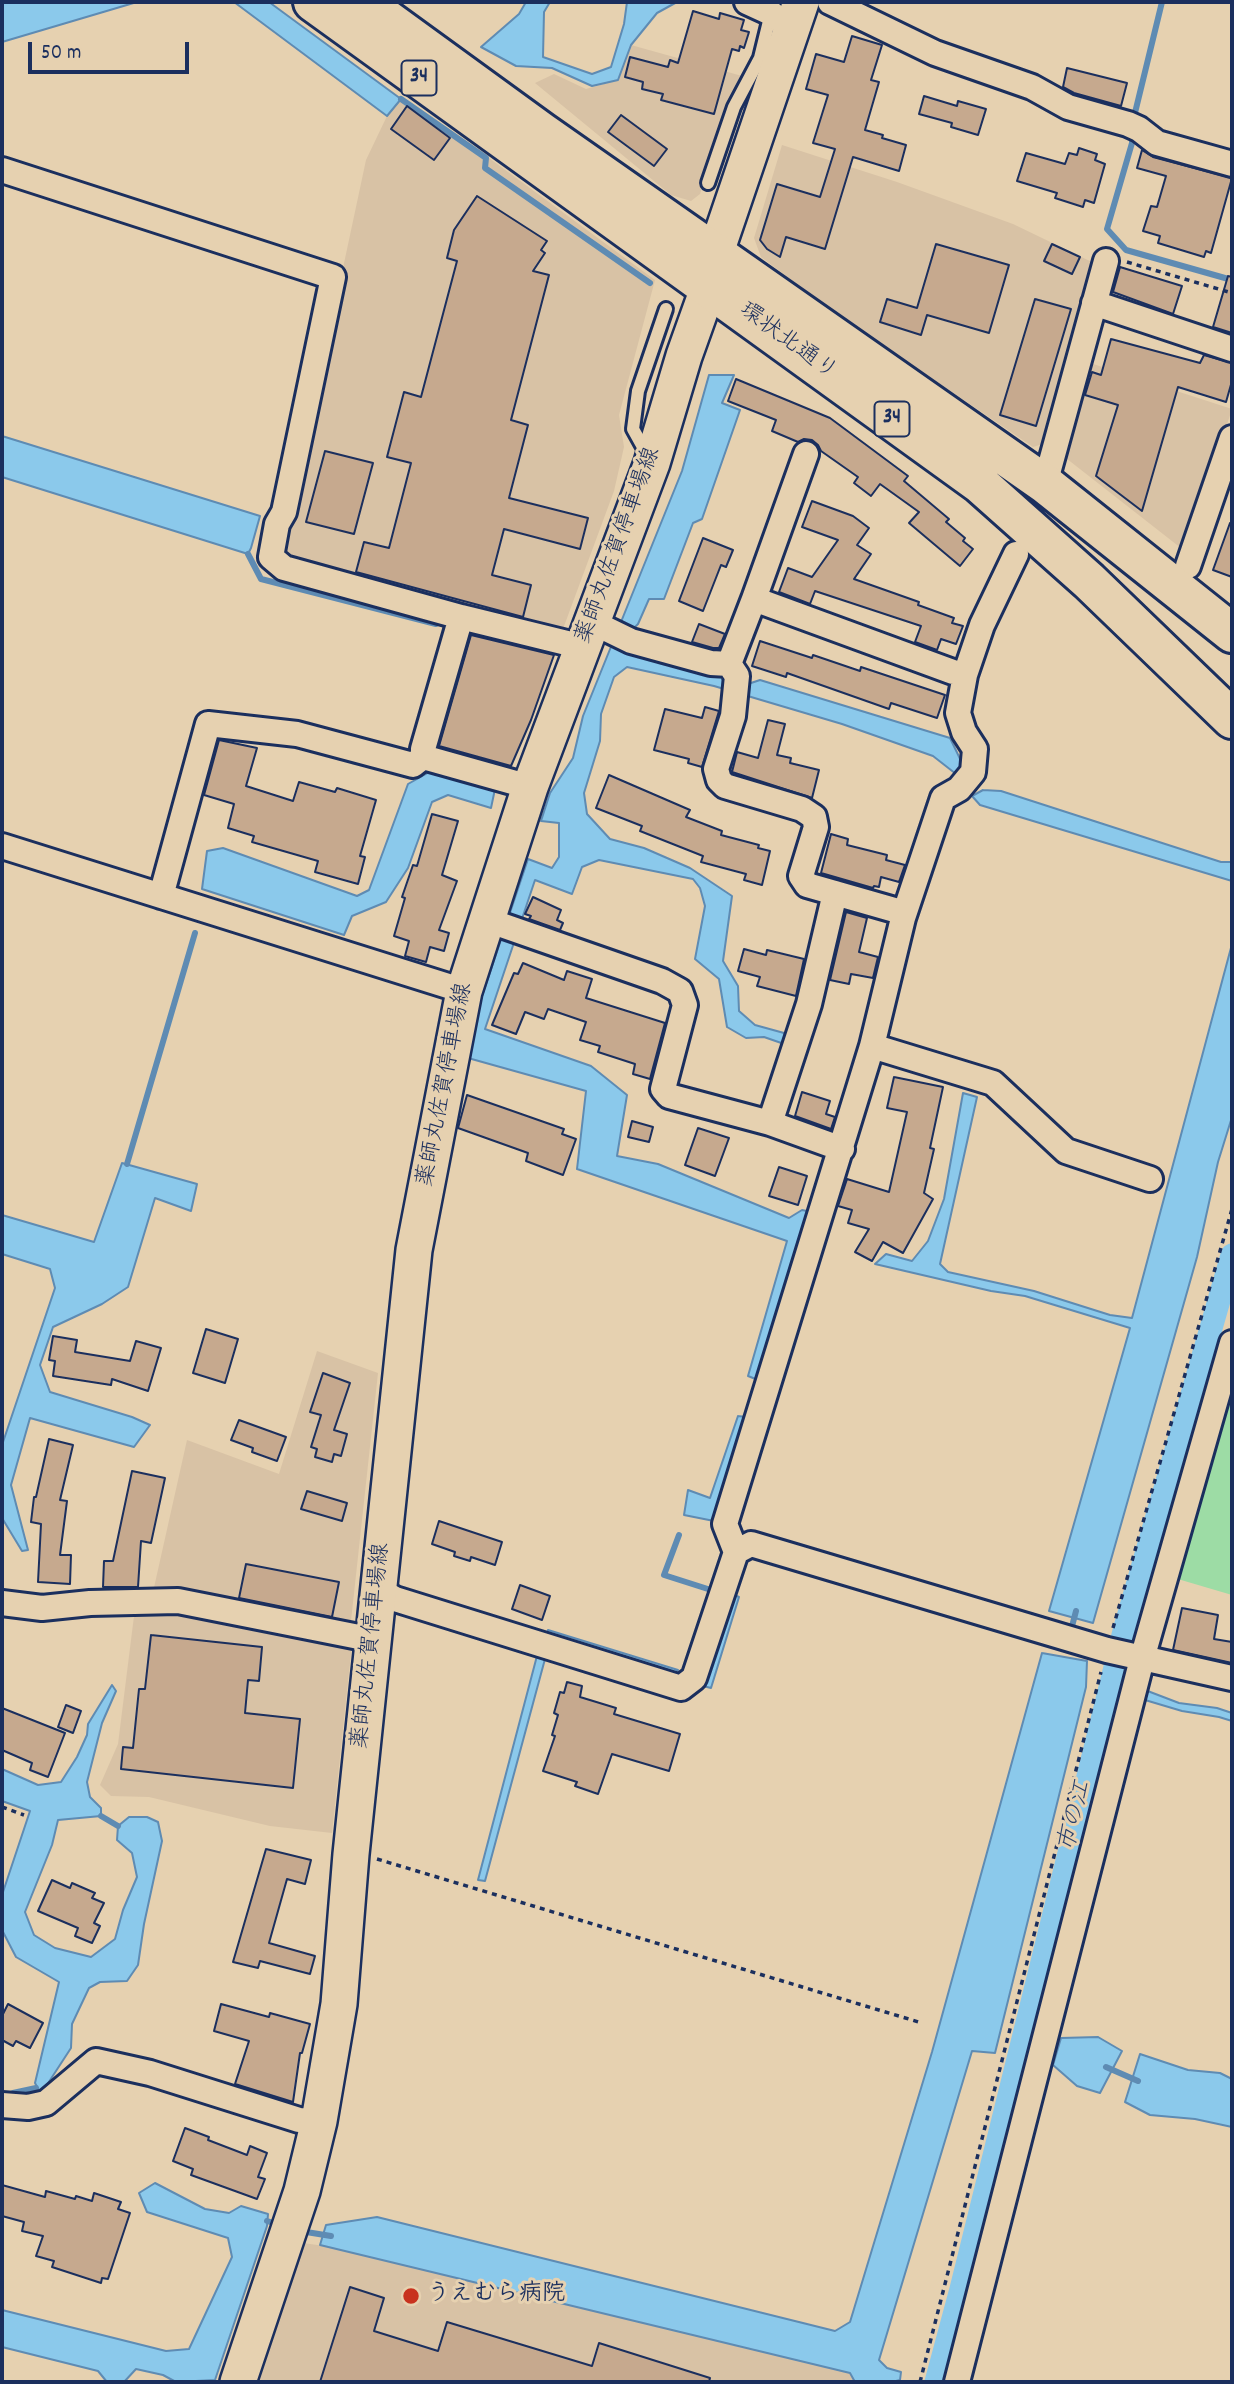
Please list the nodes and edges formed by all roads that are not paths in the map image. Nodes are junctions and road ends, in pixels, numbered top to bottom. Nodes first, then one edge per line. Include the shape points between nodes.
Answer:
1 (313, 2) edge
2 (363, 2) edge
3 (747, 2) edge
4 (830, 2) edge
5 (788, 15) edge
6 (533, 143) junction
7 (1232, 164) edge
8 (2, 170) edge
9 (708, 183) dead end
10 (1113, 260) road end
11 (712, 269) junction
12 (1094, 303) junction
13 (666, 309) dead end
14 (1232, 349) edge
15 (1232, 438) edge
16 (806, 454) dead end
17 (652, 463) junction
18 (1226, 479) edge
19 (1045, 484) junction
20 (1016, 554) dead end
21 (1188, 566) dead end
22 (754, 599) junction
23 (461, 617) junction
24 (1232, 633) edge
25 (604, 635) junction
26 (953, 672) dead end
27 (733, 680) junction
28 (1232, 719) edge
29 (423, 757) junction
30 (530, 787) junction
31 (2, 846) edge
32 (835, 893) junction
33 (161, 896) junction
34 (903, 918) junction
35 (492, 922) junction
36 (464, 991) junction
37 (872, 1046) junction
38 (770, 1124) junction
39 (842, 1149) junction
40 (1150, 1179) dead end
41 (1232, 1343) edge
42 (736, 1552) junction
43 (379, 1590) junction
44 (2, 1603) edge
45 (374, 1640) junction
46 (1142, 1660) junction
47 (1232, 1678) edge
48 (2, 2105) edge
49 (319, 2121) junction
50 (238, 2382) edge
51 (957, 2382) edge

1 - 6 highway, 環状北通り / 34
2 - 6 highway, 環状北通り / 34
3 - 5 street
4 - 7 street via 935,53 1032,87 1068,107 1133,127 1157,143
5 - 9 lane via 734,107
5 - 11 main road, 薬師丸佐賀停車場線
6 - 11 highway, 環状北通り / 34
8 - 23 street via 332,276 271,557 284,568
10 - 12 street
11 - 17 main road, 薬師丸佐賀停車場線
11 - 19 highway, 環状北通り / 34
11 - 28 highway, 環状北通り / 34 via 980,484
12 - 14 street
12 - 19 street
13 - 17 lane via 638,391 633,429
15 - 18 street
16 - 22 street
17 - 25 main road, 薬師丸佐賀停車場線
18 - 21 street
19 - 24 highway, 環状北通り / 34
20 - 34 street via 982,625 965,675 958,713 975,749 972,772 959,789 943,798
22 - 26 street
22 - 27 street
23 - 25 street
23 - 29 street
25 - 27 street via 711,663
25 - 30 main road, 薬師丸佐賀停車場線
27 - 32 street via 733,716 716,769 719,780 725,786 810,813 816,827 800,876 807,885
29 - 30 street
29 - 33 street via 413,765 298,734 208,724
30 - 35 main road, 薬師丸佐賀停車場線
31 - 33 street
32 - 34 street via 898,911
32 - 38 street via 809,1004
33 - 36 street
34 - 37 street
35 - 36 main road, 薬師丸佐賀停車場線
35 - 38 street via 680,991 685,1004 663,1090 668,1096
36 - 43 main road, 薬師丸佐賀停車場線 via 414,1250
37 - 39 street
37 - 40 street via 993,1083 1066,1151
38 - 39 street
39 - 42 street via 725,1524
41 - 46 street
42 - 43 street via 694,1678 681,1688 395,1599
42 - 46 street via 751,1544
43 - 45 main road, 薬師丸佐賀停車場線
44 - 45 street via 42,1608 178,1601
45 - 49 main road, 薬師丸佐賀停車場線 via 339,2004
46 - 47 street
46 - 51 street
48 - 49 street via 46,2104 96,2061 150,2073 299,2120
49 - 50 main road, 薬師丸佐賀停車場線

